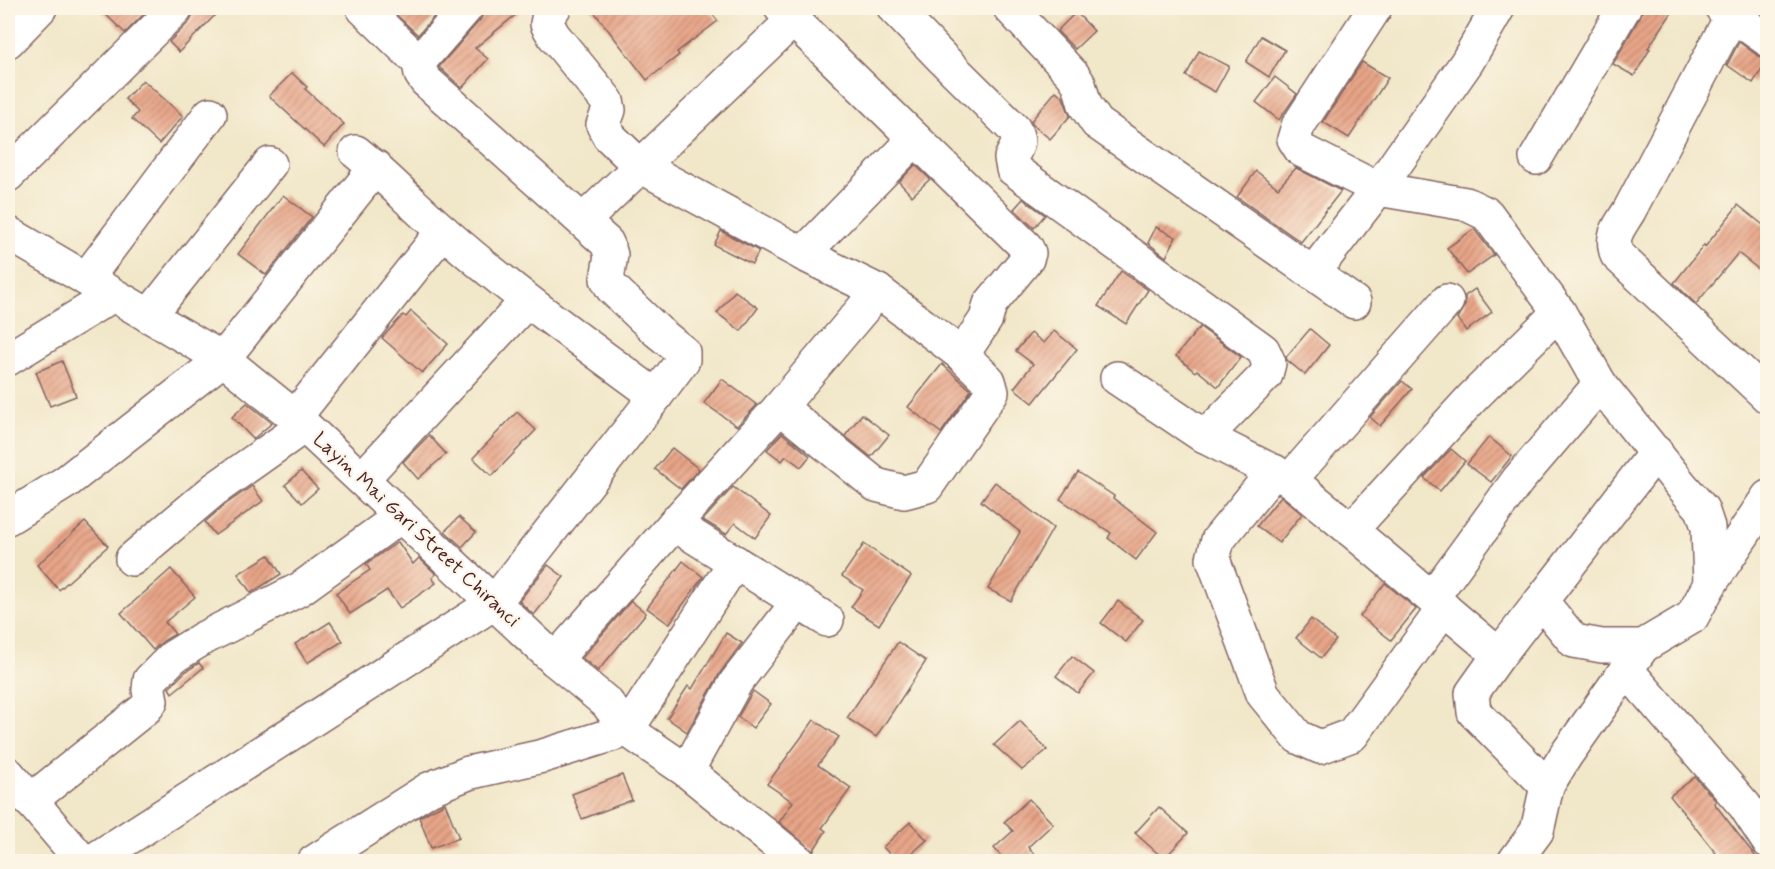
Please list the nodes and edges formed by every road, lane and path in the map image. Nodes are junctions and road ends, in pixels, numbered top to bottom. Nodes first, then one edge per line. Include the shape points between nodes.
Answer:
1 (40, 8) edge
2 (363, 8) edge
3 (466, 8) edge
4 (554, 8) edge
5 (894, 8) edge
6 (1010, 8) edge
7 (1375, 8) edge
8 (1498, 8) edge
9 (1624, 8) edge
10 (167, 10) edge
11 (1727, 11) edge
12 (787, 14) edge
13 (1767, 40) edge
14 (8, 41) edge
15 (419, 62) junction
16 (210, 114) dead end
17 (915, 139) junction
18 (1536, 158) dead end
19 (270, 164) dead end
20 (640, 166) junction
21 (8, 175) edge
22 (1378, 189) junction
23 (583, 221) junction
24 (442, 231) junction
25 (15, 248) edge
26 (803, 254) junction
27 (1313, 273) junction
28 (99, 287) junction
29 (878, 291) junction
30 (527, 301) junction
31 (1447, 301) dead end
32 (1354, 302) dead end
33 (1558, 312) junction
34 (149, 316) junction
35 (962, 355) junction
36 (8, 359) edge
37 (223, 359) junction
38 (1117, 378) dead end
39 (1600, 384) junction
40 (656, 396) junction
41 (1767, 397) edge
42 (780, 407) junction
43 (299, 421) junction
44 (1205, 437) junction
45 (1656, 452) junction
46 (1282, 476) junction
47 (362, 479) junction
48 (1767, 497) edge
49 (401, 516) junction
50 (8, 518) edge
51 (674, 524) junction
52 (1351, 530) junction
53 (132, 560) dead end
54 (735, 562) junction
55 (1710, 584) junction
56 (1541, 601) junction
57 (798, 602) junction
58 (494, 603) junction
59 (1438, 603) junction
60 (827, 621) dead end
61 (1499, 655) junction
62 (1635, 658) junction
63 (555, 660) junction
64 (627, 730) junction
65 (687, 771) junction
66 (8, 774) edge
67 (1547, 786) junction
68 (30, 801) junction
69 (1767, 841) edge
70 (792, 859) edge
71 (83, 861) edge
72 (90, 861) edge
73 (314, 861) edge
74 (1514, 861) edge

1 - 14 street
2 - 15 street
3 - 15 street
4 - 20 street via 547,24 606,100 609,110 603,125 609,136
5 - 44 street via 1014,129 1018,137 1011,158 1013,169 1263,350 1269,363 1266,375
6 - 27 street via 1073,75 1097,123
7 - 22 street via 1298,126 1294,139 1301,150
8 - 22 street via 1467,62
9 - 18 street
10 - 21 street
11 - 13 street
11 - 41 street via 1613,243 1617,255
12 - 17 street
12 - 20 street
15 - 23 street via 426,81
16 - 28 street
17 - 26 street
17 - 35 street via 1029,253 990,304 986,319
19 - 34 street
20 - 23 street
20 - 26 street
22 - 27 street
22 - 33 street via 1466,204 1487,214
23 - 40 street via 607,243 612,288 683,352 683,360
24 - 30 street
24 - 37 street via 366,160
24 - 43 street
25 - 28 street, Layin Mai Gari Street Chiranci
26 - 29 street
27 - 32 street
28 - 34 street, Layin Mai Gari Street Chiranci
28 - 36 street
29 - 35 street
29 - 42 street
30 - 40 street
30 - 47 street
31 - 46 street
33 - 39 street
33 - 52 street via 1473,397
34 - 37 street, Layin Mai Gari Street Chiranci
35 - 42 street via 990,381 992,392 927,486 904,492 876,485
37 - 43 street, Layin Mai Gari Street Chiranci
37 - 50 street via 66,482
38 - 44 street
39 - 45 street
39 - 59 street via 1518,480
40 - 58 street
42 - 51 street
43 - 47 street, Layin Mai Gari Street Chiranci
43 - 53 street
44 - 46 street
45 - 55 street via 1702,508 1708,527
45 - 56 street
46 - 52 street
46 - 59 street via 1218,540 1213,559 1263,694 1298,737 1320,747 1352,735
47 - 49 street, Layin Mai Gari Street Chiranci
48 - 55 street
49 - 58 street, Layin Mai Gari Street Chiranci
49 - 68 street via 300,589 173,657 150,680 152,701 146,708
51 - 54 street
51 - 63 street
52 - 59 street
54 - 57 street
54 - 64 street
55 - 62 street via 1692,617
56 - 61 street
56 - 62 street via 1574,641
57 - 60 street
57 - 65 street via 736,682
58 - 63 street, Layin Mai Gari Street Chiranci
58 - 72 street
59 - 61 street
61 - 67 street via 1472,693 1474,712
62 - 67 street
62 - 69 street
63 - 64 street, Layin Mai Gari Street Chiranci via 607,703
64 - 65 street, Layin Mai Gari Street Chiranci
64 - 73 street via 543,756 468,772 429,789
65 - 70 street, Layin Mai Gari Street Chiranci
66 - 68 street
67 - 74 street via 1536,831
68 - 71 street

